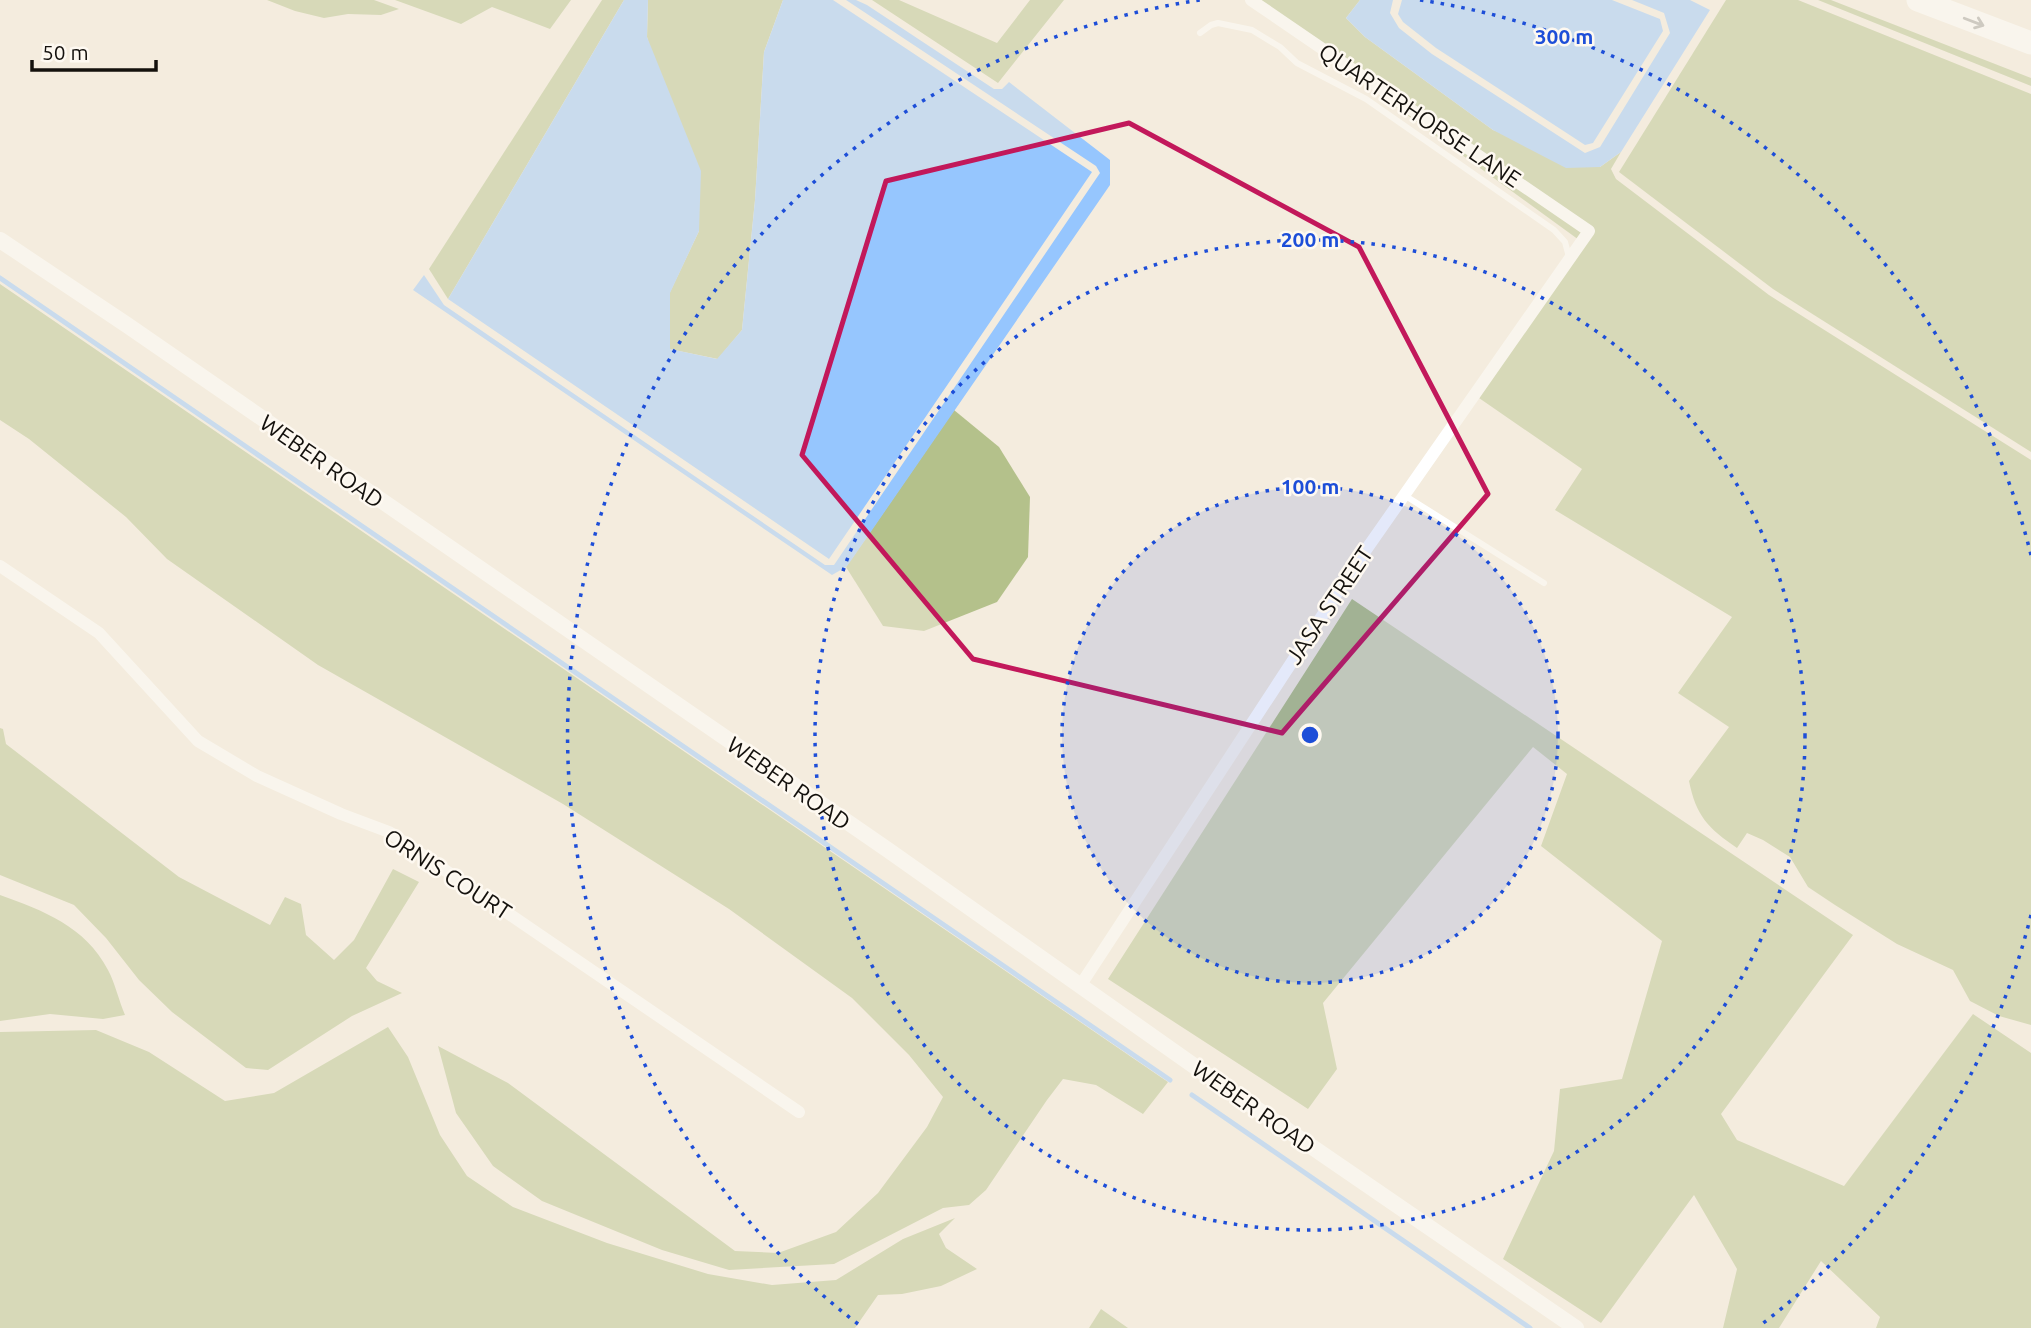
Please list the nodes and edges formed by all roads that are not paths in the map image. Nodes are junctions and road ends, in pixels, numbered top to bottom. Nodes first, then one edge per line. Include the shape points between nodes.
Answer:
1 (1251, 0) edge
2 (1918, 0) edge
3 (1200, 33) dead end
4 (2031, 43) edge
5 (1589, 231) joint
6 (0, 240) edge
7 (1570, 259) junction
8 (1404, 495) junction
9 (0, 566) edge
10 (1544, 583) dead end
11 (1080, 986) junction
12 (799, 1112) dead end
13 (1576, 1328) edge

1 - 5 street, QUARTERHORSE LANE
2 -> 4 highway
3 - 7 lane via 1219,23 1252,30 1297,63 1366,99 1554,230 1565,242
5 - 7 street, JASA STREET
6 - 11 street, WEBER ROAD
7 - 8 street, JASA STREET
8 - 10 lane
8 - 11 street, JASA STREET
9 - 12 street, ORNIS COURT via 99,633 198,741 257,776 389,832
11 - 13 street, WEBER ROAD

